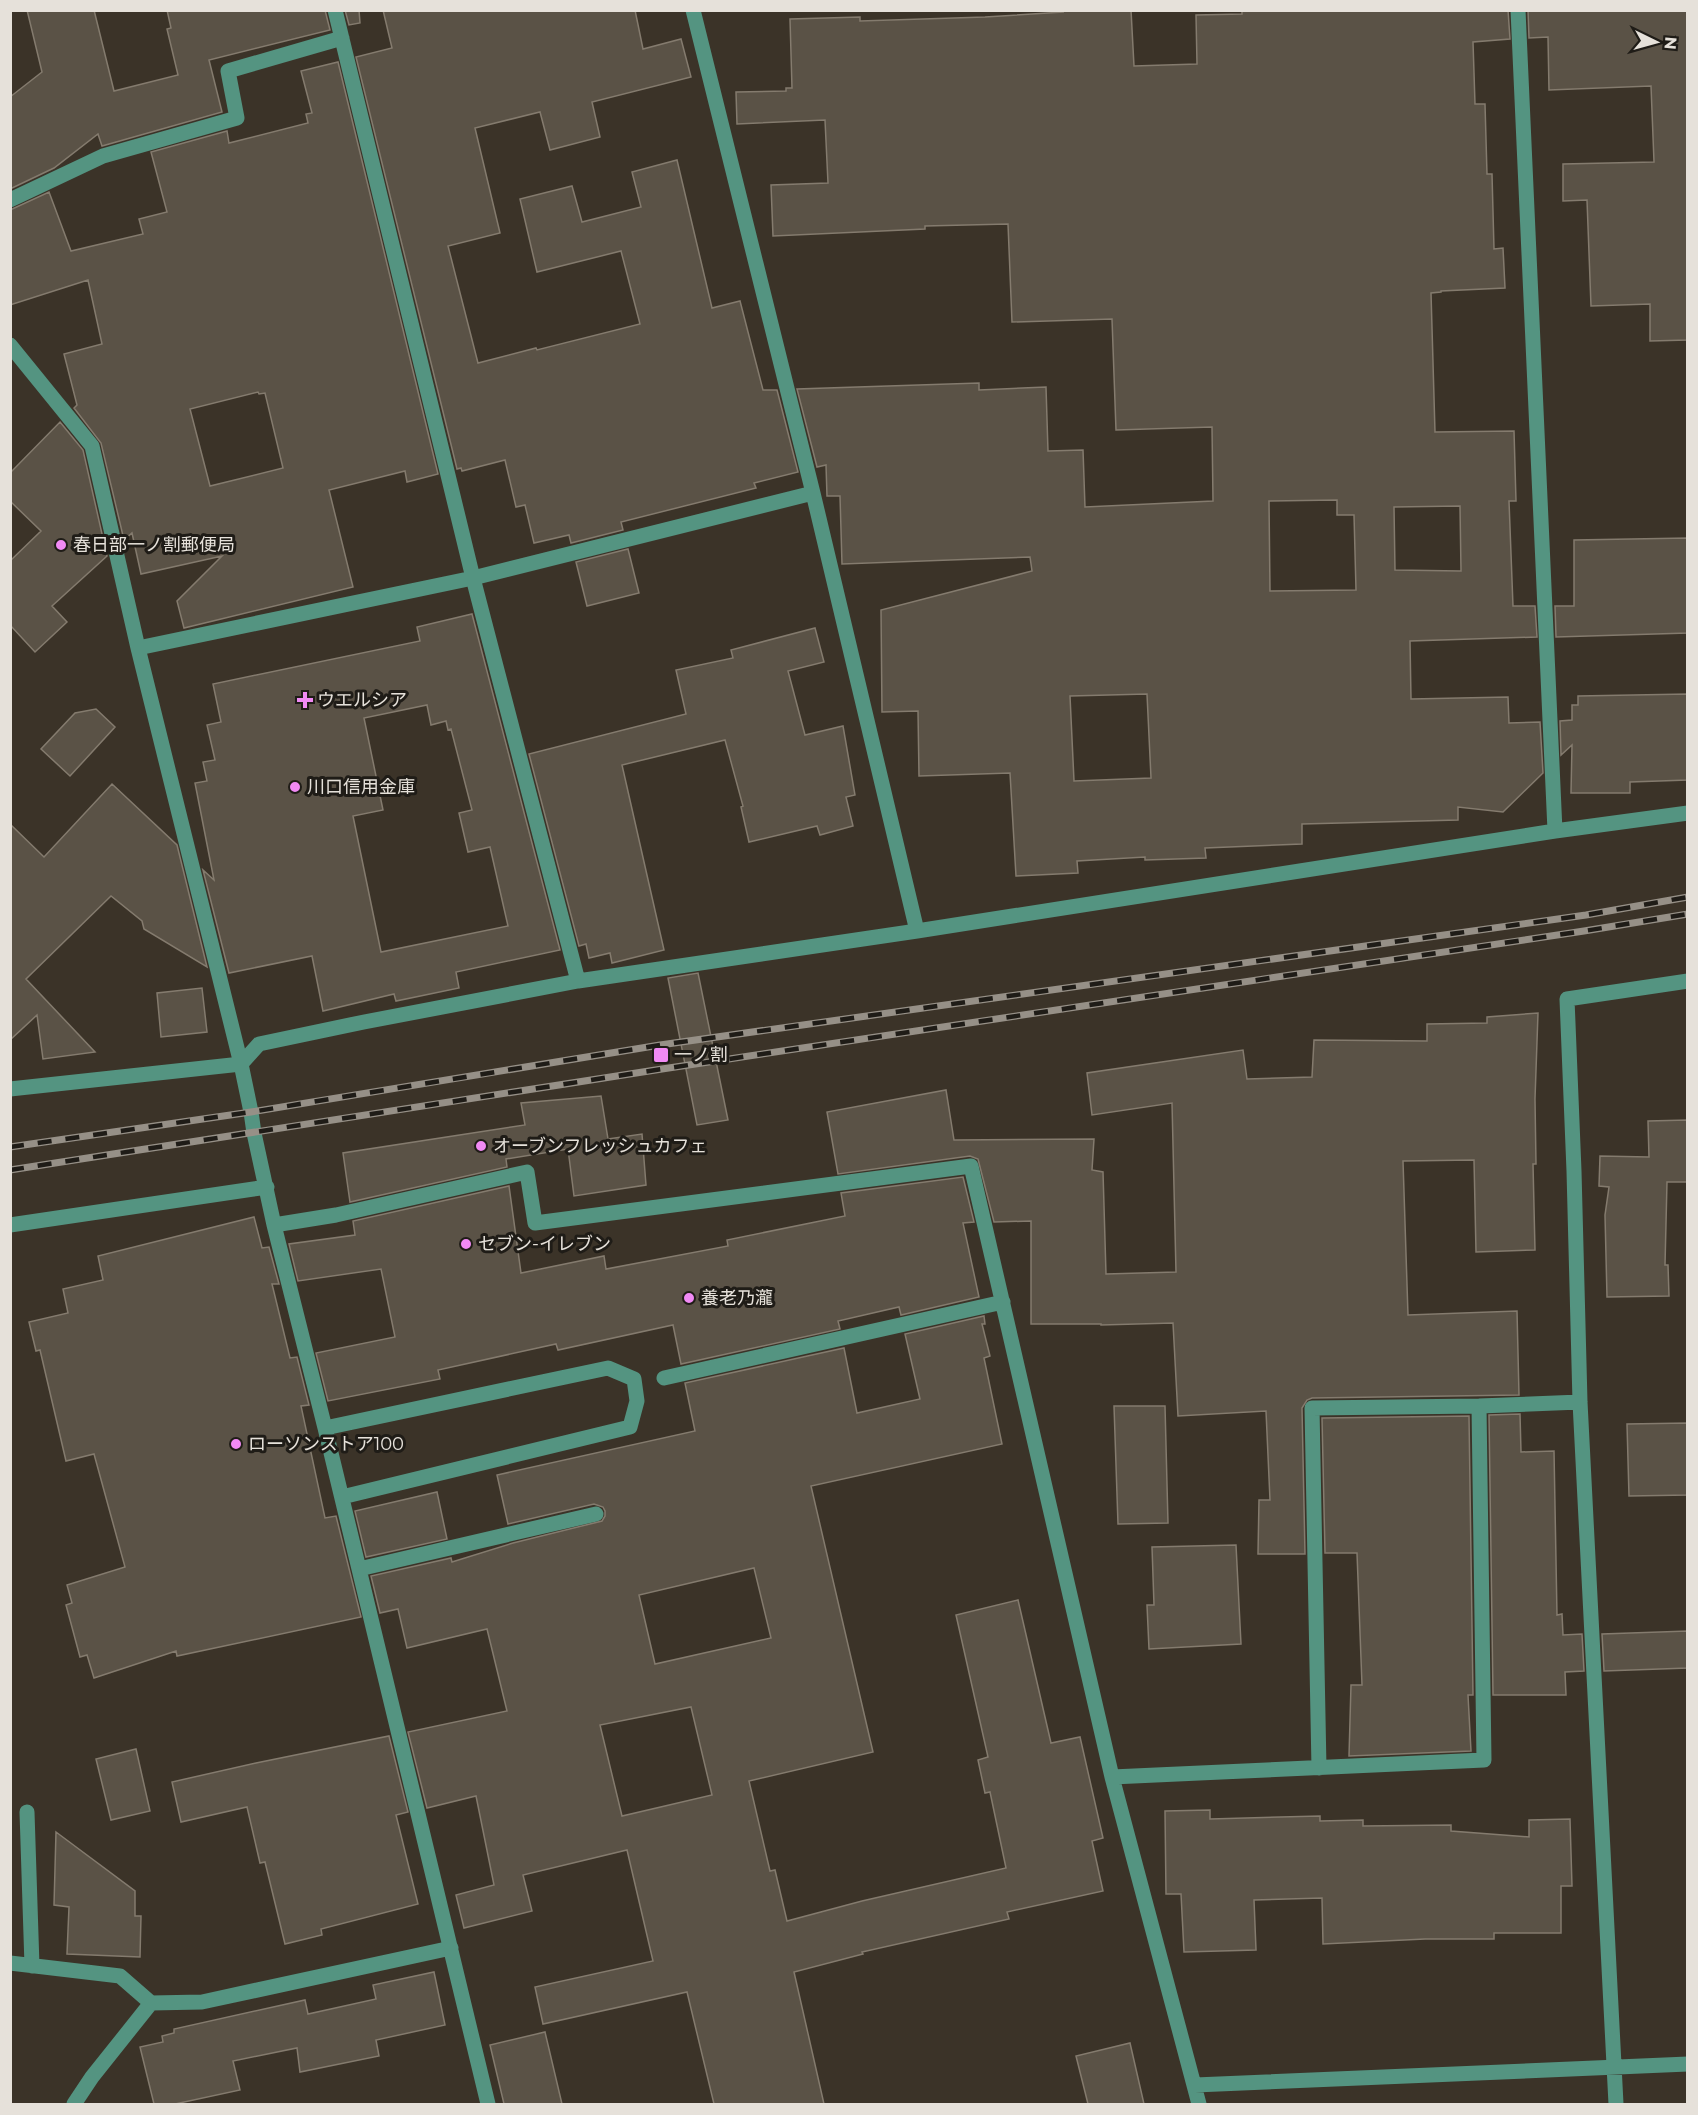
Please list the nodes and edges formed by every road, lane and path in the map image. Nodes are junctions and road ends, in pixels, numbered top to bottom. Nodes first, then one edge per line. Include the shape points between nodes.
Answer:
1 (335, 10) edge
2 (693, 10) edge
3 (1518, 10) edge
4 (342, 38) junction
5 (10, 200) edge
6 (10, 345) edge
7 (813, 493) junction
8 (473, 578) junction
9 (138, 648) junction
10 (1688, 813) edge
11 (1555, 831) junction
12 (917, 931) junction
13 (579, 981) junction
14 (1688, 981) edge
15 (241, 1064) junction
16 (10, 1089) edge
17 (267, 1186) junction
18 (10, 1225) edge
19 (274, 1226) junction
20 (1003, 1302) junction
21 (664, 1378) dead end
22 (1580, 1401) junction
23 (1479, 1406) junction
24 (325, 1428) junction
25 (342, 1497) junction
26 (596, 1514) dead end
27 (359, 1569) junction
28 (1319, 1768) junction
29 (1112, 1778) junction
30 (27, 1812) dead end
31 (452, 1948) junction
32 (10, 1963) edge
33 (32, 1966) junction
34 (151, 2003) junction
35 (1688, 2064) edge
36 (1615, 2068) junction
37 (1195, 2085) junction
38 (74, 2104) edge
39 (488, 2104) edge
40 (1199, 2104) edge
41 (1616, 2104) edge

1 - 4 street
2 - 7 street
3 - 11 street
4 - 5 street via 228,71 237,118 103,156
4 - 8 street
6 - 9 street via 92,446
7 - 8 street
7 - 12 street
8 - 9 street
8 - 13 street
9 - 15 street
10 - 11 street
11 - 12 street
12 - 13 street
13 - 15 street via 259,1044
14 - 22 street via 1567,999
15 - 16 street
15 - 17 street
17 - 18 street
17 - 19 street
19 - 20 street via 528,1172 535,1223 971,1166
19 - 24 street
20 - 21 street
20 - 29 street
22 - 23 street
22 - 36 street
23 - 28 street via 1484,1760
23 - 28 street via 1312,1408
24 - 25 street
24 - 25 street via 608,1368 634,1379 637,1401 630,1427
25 - 27 street
26 - 27 street
27 - 31 street
28 - 29 street
29 - 37 street
30 - 33 street
31 - 34 street via 202,2002
31 - 39 street
32 - 33 street
33 - 34 street via 120,1976
34 - 38 street
35 - 36 street
36 - 37 street
36 - 41 street
37 - 40 street

